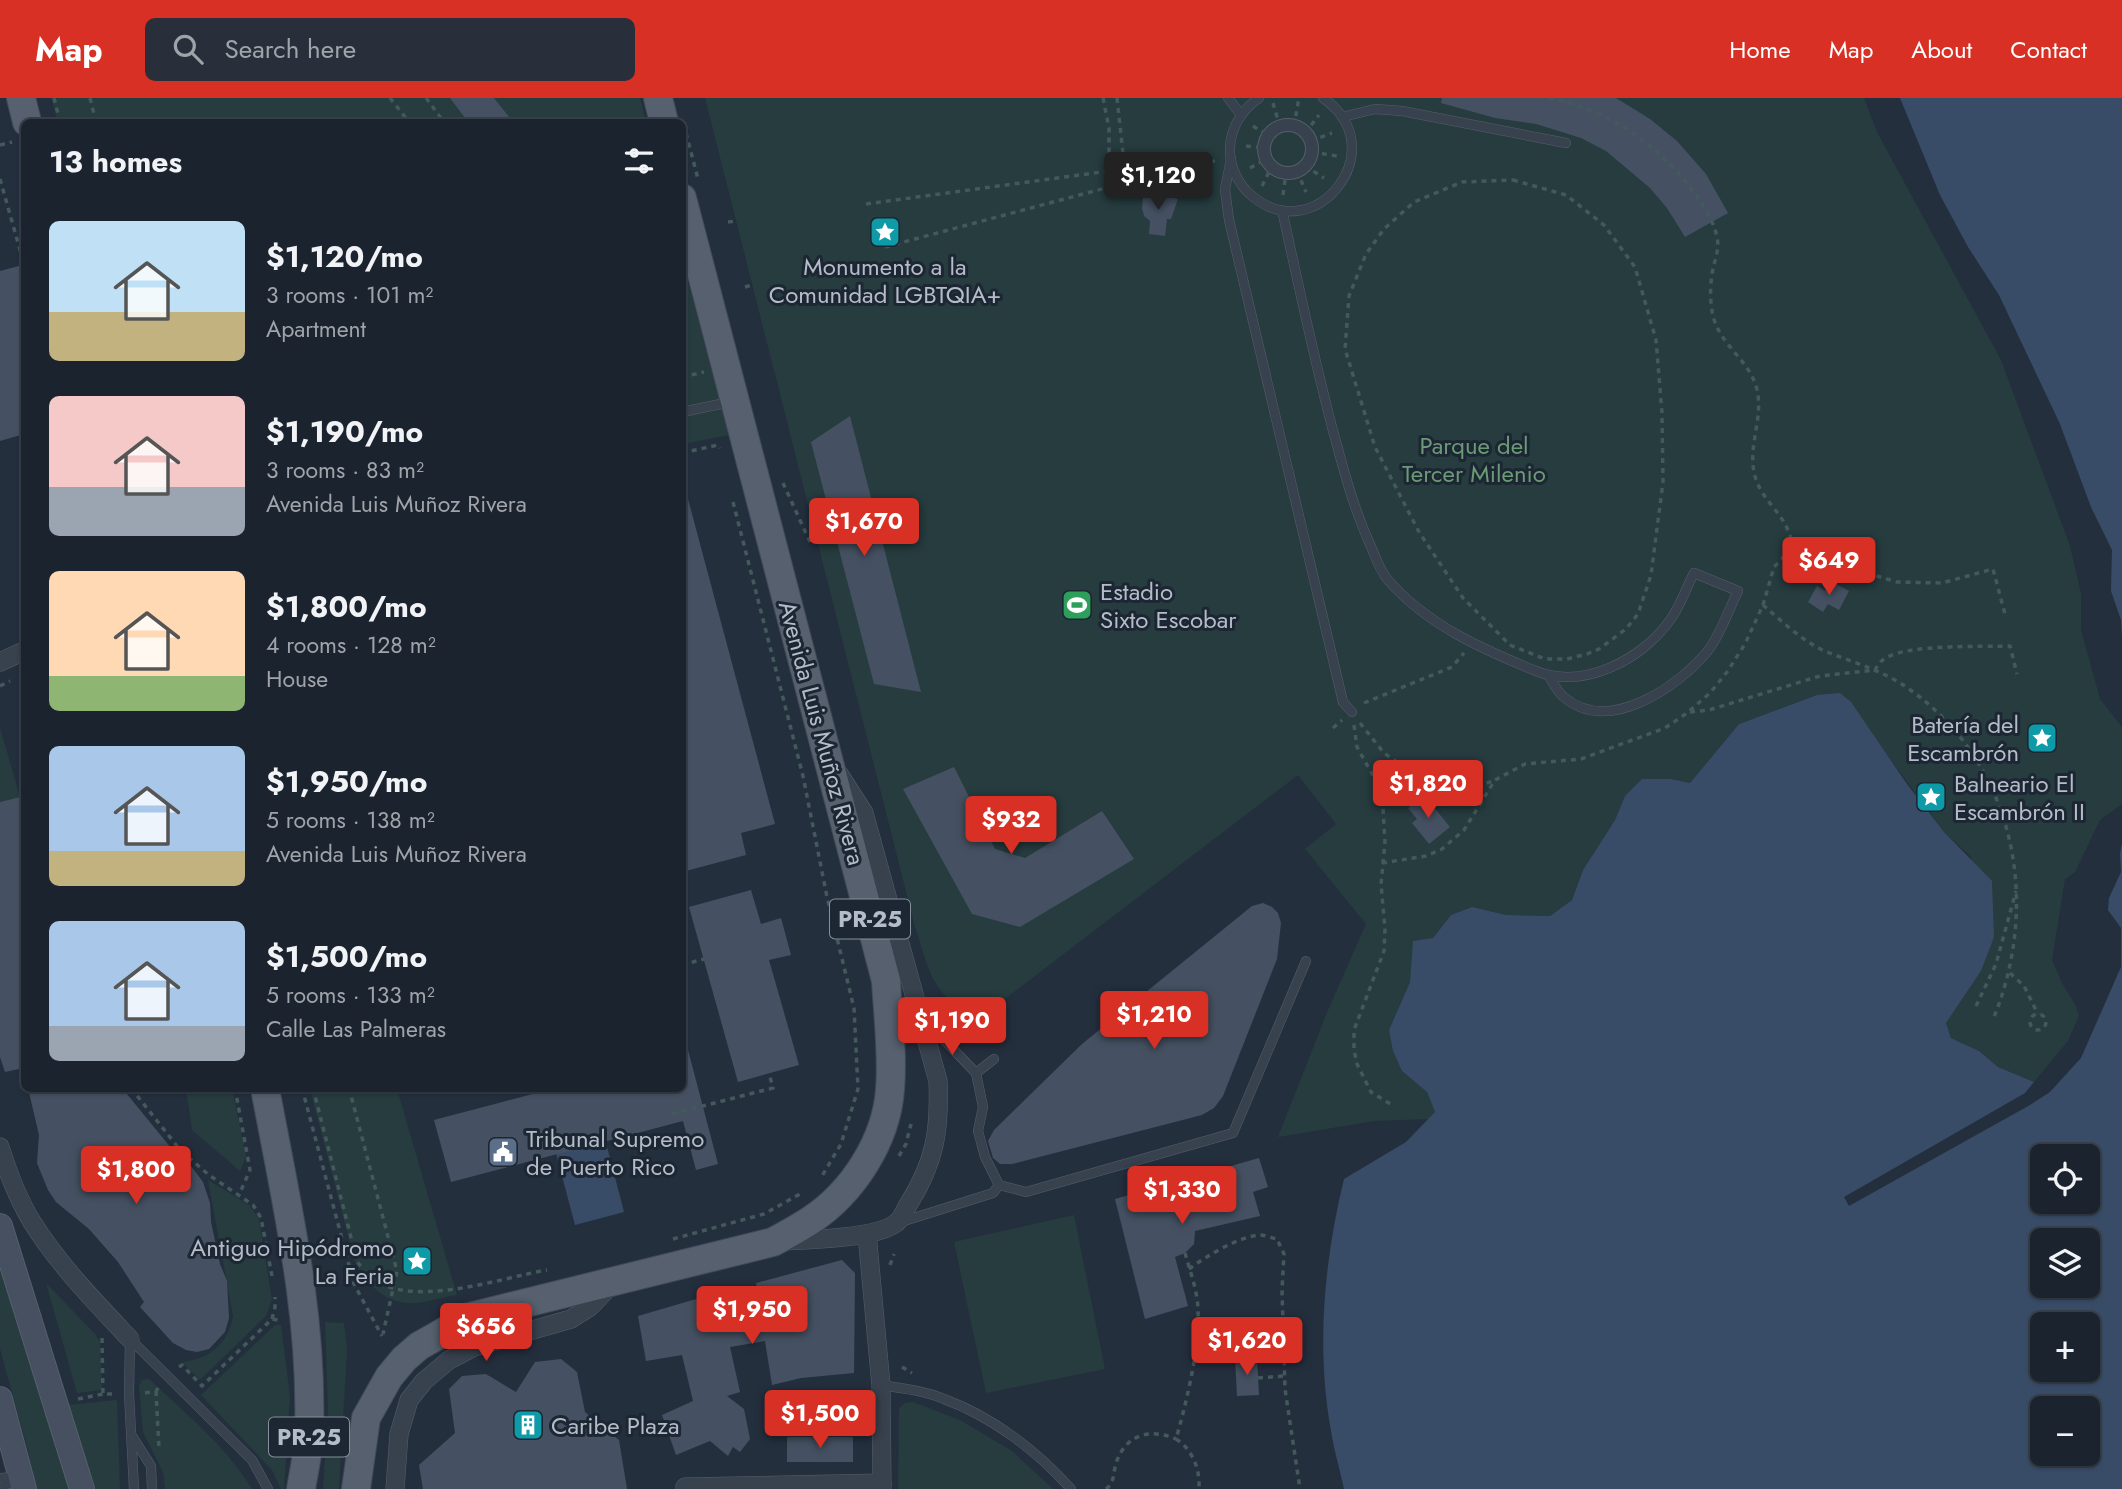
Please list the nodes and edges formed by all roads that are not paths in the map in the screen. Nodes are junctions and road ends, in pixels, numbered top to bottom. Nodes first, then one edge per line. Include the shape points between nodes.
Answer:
1 (21, 98) edge
2 (658, 98) edge
3 (1228, 98) edge
4 (1259, 98) edge
5 (1326, 100) edge
6 (1241, 115) junction
7 (1342, 117) junction
8 (26, 119) edge
9 (663, 119) edge
10 (1566, 143) dead end
11 (1231, 159) junction
12 (1296, 170) joint
13 (1282, 210) junction
14 (686, 213) edge
15 (735, 401) junction
16 (686, 411) edge
17 (21, 652) edge
18 (0, 662) edge
19 (1549, 676) junction
20 (1352, 712) road end
21 (829, 757) junction
22 (1306, 961) dead end
23 (922, 1017) junction
24 (995, 1059) dead end
25 (976, 1073) junction
26 (266, 1092) edge
27 (0, 1147) edge
28 (999, 1185) junction
29 (896, 1224) junction
30 (0, 1227) edge
31 (867, 1234) junction
32 (774, 1242) junction
33 (613, 1283) junction
34 (130, 1339) junction
35 (881, 1385) junction
36 (0, 1399) edge
37 (131, 1434) junction
38 (16, 1481) edge
39 (882, 1486) edge
40 (685, 1487) dead end
41 (0, 1488) edge
42 (82, 1489) edge
43 (134, 1489) edge
44 (152, 1489) edge
45 (268, 1489) edge
46 (301, 1489) edge
47 (356, 1489) edge
48 (395, 1489) edge
49 (1071, 1489) edge

1 - 8 main road
2 - 9 main road
3 - 6 lane
4 - 6 lane
5 - 7 lane
6 - 11 lane via 1231,137
7 - 10 lane via 1375,109 1402,111
7 - 13 lane via 1352,148 1345,179 1312,207
11 - 13 lane via 1248,192
11 - 20 lane via 1225,188 1229,220 1343,702
12 - 12 street via 1305,138 1280,127 1269,136 1265,154 1272,166
13 - 19 lane via 1353,507 1385,577 1422,612 1471,644
14 - 15 main road, Avenida Luis Muñoz Rivera / PR-25
15 - 16 lane
15 - 21 main road, Avenida Luis Muñoz Rivera / PR-25
17 - 18 street
19 - 19 lane via 1581,676 1638,653 1670,620 1694,573 1738,591 1707,652 1650,700 1609,711 1580,708 1563,697
21 - 23 street via 864,813
21 - 32 main road, Avenida Luis Muñoz Rivera / PR-25 via 886,981 890,1089 886,1119 865,1165 813,1219
22 - 28 lane via 1233,1133 1026,1192
23 - 25 lane
23 - 29 street via 938,1081 940,1118 919,1187
24 - 25 lane
25 - 28 lane via 983,1107 978,1131
26 - 46 main road, PR-25 via 306,1319 309,1433
27 - 34 street via 32,1221 68,1271
28 - 29 lane via 993,1193
29 - 31 street
30 - 42 main road
31 - 32 street
31 - 35 street
32 - 33 main road, Avenida Luis Muñoz Rivera / PR-25
33 - 47 main road, Avenida Luis Muñoz Rivera / PR-25 via 469,1317 419,1346 389,1377 366,1418
33 - 48 street via 571,1320 474,1347 424,1381 409,1400 399,1434
34 - 37 lane
34 - 45 lane via 252,1460
35 - 39 street
35 - 49 lane via 944,1399 985,1419 1021,1442
36 - 38 main road
37 - 43 lane
37 - 44 lane via 151,1466
38 - 41 lane
39 - 40 street

